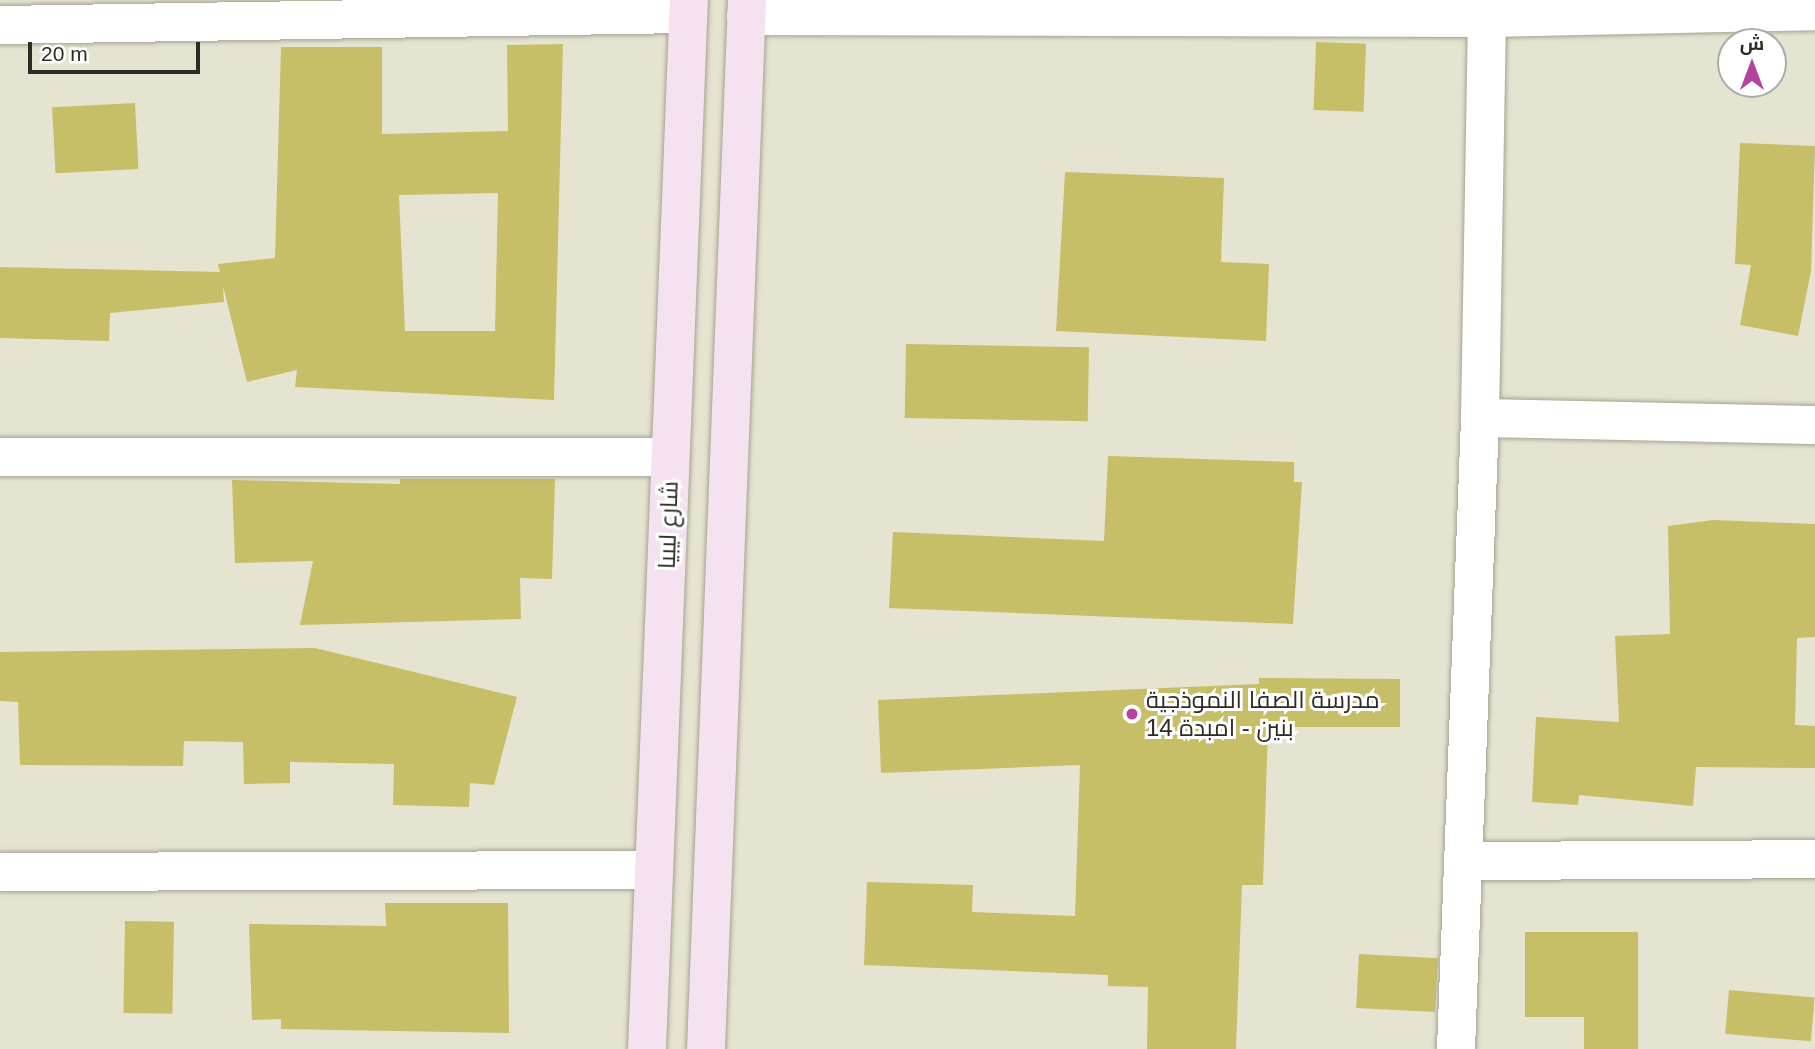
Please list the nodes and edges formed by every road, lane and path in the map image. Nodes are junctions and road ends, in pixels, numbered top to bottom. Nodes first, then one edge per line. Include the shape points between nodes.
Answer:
1 (1679, 6) edge
2 (689, 7) edge
3 (746, 8) edge
4 (1815, 11) edge
5 (1487, 18) junction
6 (0, 25) edge
7 (1480, 418) junction
8 (1815, 425) edge
9 (0, 457) edge
10 (670, 457) junction
11 (719, 793) junction
12 (659, 795) junction
13 (1815, 859) edge
14 (1466, 861) junction
15 (653, 870) junction
16 (0, 872) edge
17 (647, 1049) edge
18 (706, 1049) edge
19 (1457, 1049) edge

1 - 4 street
1 - 5 street
2 - 6 street
2 - 10 main road, شارع ليبيا
3 - 5 street
3 - 11 main road
5 - 7 street
7 - 8 street
7 - 14 street
9 - 10 street
10 - 12 main road, شارع ليبيا
11 - 12 main road
11 - 18 main road
12 - 15 main road, شارع ليبيا
13 - 14 street
14 - 19 street
15 - 16 street
15 - 17 main road, شارع ليبيا

